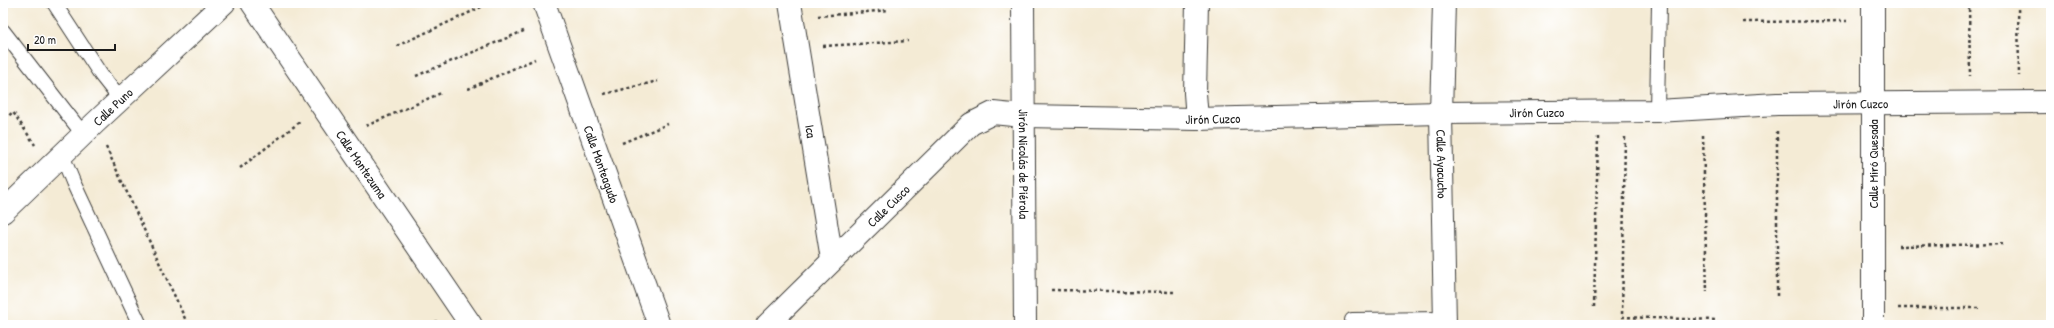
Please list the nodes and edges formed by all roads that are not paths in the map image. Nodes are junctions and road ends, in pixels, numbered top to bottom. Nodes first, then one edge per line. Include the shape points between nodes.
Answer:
1 (54, 3) edge
2 (224, 3) edge
3 (252, 3) edge
4 (1023, 3) edge
5 (1198, 3) edge
6 (1444, 3) edge
7 (1659, 3) edge
8 (791, 11) edge
9 (547, 12) edge
10 (1873, 12) edge
11 (3, 31) edge
12 (120, 99) junction
13 (2051, 102) edge
14 (1874, 103) junction
15 (1657, 112) junction
16 (1441, 113) junction
17 (1023, 116) junction
18 (1197, 119) junction
19 (89, 128) junction
20 (56, 160) junction
21 (3, 212) edge
22 (832, 259) junction
23 (1873, 317) edge
24 (1352, 320) dead end
25 (1445, 322) edge
26 (140, 325) edge
27 (472, 325) edge
28 (659, 325) edge
29 (767, 325) edge
30 (1025, 325) edge

1 - 12 lane via 101,75
2 - 12 street, Calle Puno
3 - 27 street, Calle Montezuma
4 - 17 street, Jirón Nicolás de Piérola
5 - 18 street via 1195,92
6 - 16 street, Calle Ayacucho
7 - 15 lane
8 - 22 street, Ica
9 - 28 street, Calle Monteagudo
10 - 14 street, Calle Miró Quesada
11 - 19 lane
12 - 19 street, Calle Puno
13 - 14 street, Jirón Cuzco
14 - 15 street, Jirón Cuzco via 1777,104
14 - 23 street, Calle Miró Quesada
15 - 16 street, Jirón Cuzco
16 - 18 street, Jirón Cuzco
16 - 25 street, Calle Ayacucho
17 - 18 street, Jirón Cuzco
17 - 22 street, Calle Cusco via 993,113 971,124
17 - 30 street, Jirón Nicolás de Piérola
19 - 20 street, Calle Puno
20 - 21 street, Calle Puno
20 - 26 lane via 73,182
22 - 29 street, Calle Cusco
24 - 25 lane

